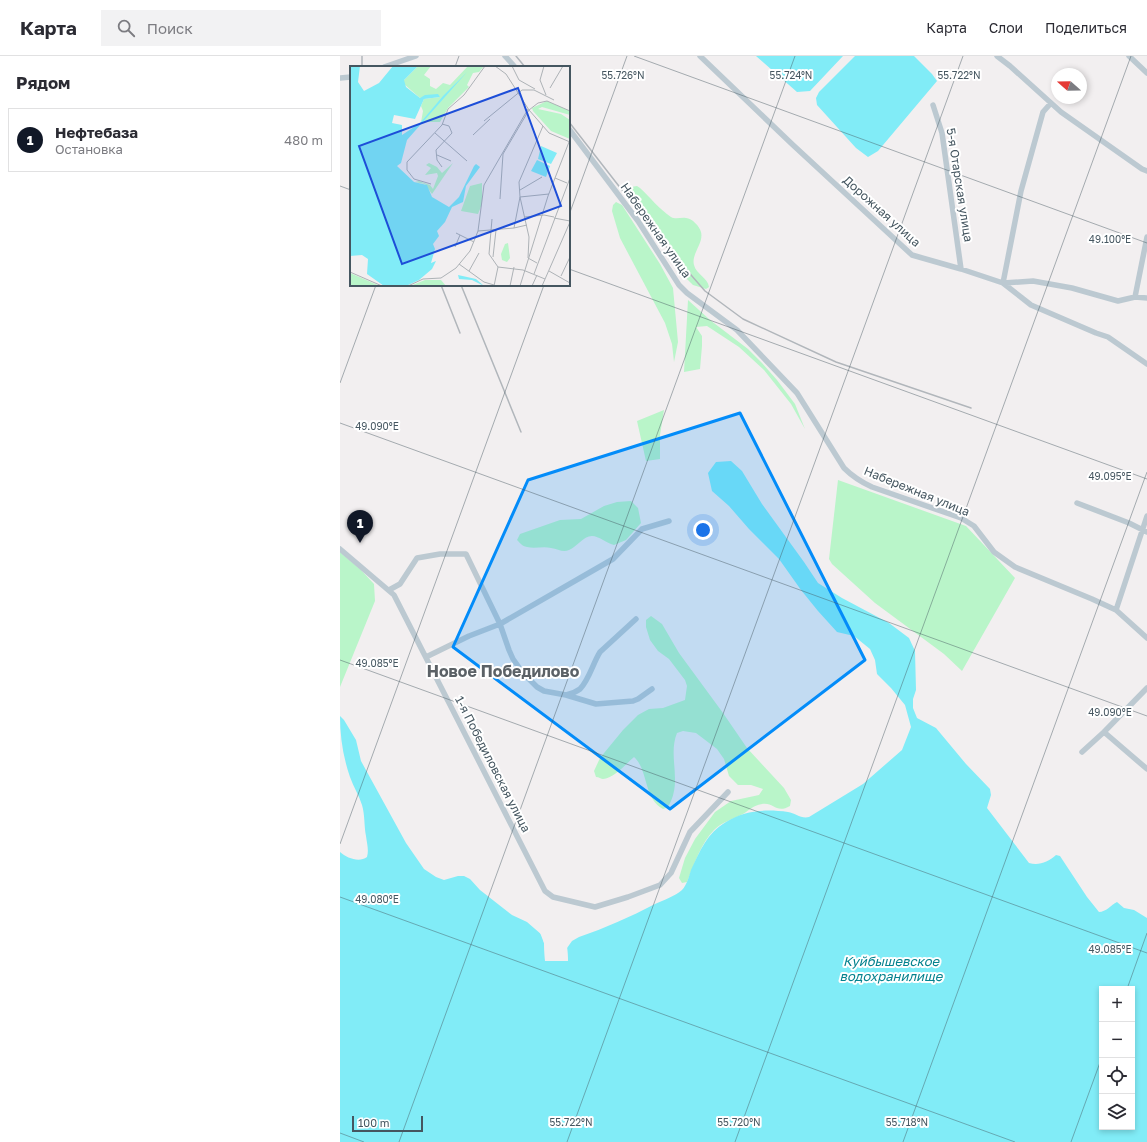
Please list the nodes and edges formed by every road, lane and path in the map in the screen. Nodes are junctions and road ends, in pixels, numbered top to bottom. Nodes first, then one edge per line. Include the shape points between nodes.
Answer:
1 (416, 56) edge
2 (505, 56) edge
3 (700, 56) edge
4 (997, 56) edge
5 (1130, 56) edge
6 (387, 66) edge
7 (514, 66) edge
8 (1147, 73) edge
9 (350, 77) edge
10 (340, 78) edge
11 (1051, 103) joint
12 (1052, 104) edge
13 (933, 105) dead end
14 (570, 130) edge
15 (1147, 171) edge
16 (1147, 237) edge
17 (961, 269) junction
18 (1003, 283) junction
19 (1135, 297) junction
20 (1147, 298) edge
21 (1147, 364) edge
22 (1077, 503) dead end
23 (1147, 516) edge
24 (669, 521) dead end
25 (1145, 531) edge
26 (340, 548) edge
27 (389, 590) junction
28 (1116, 610) junction
29 (636, 619) dead end
30 (500, 624) junction
31 (1147, 638) edge
32 (426, 657) junction
33 (1147, 688) edge
34 (652, 689) dead end
35 (566, 695) junction
36 (1104, 732) junction
37 (1082, 752) dead end
38 (1147, 769) edge
39 (728, 792) dead end

1 - 6 street
2 - 7 street
3 - 17 street, Дорожная улица via 912,255
4 - 11 street
5 - 8 street
9 - 10 street
11 - 18 street via 1043,112 1021,191
12 - 15 street
13 - 17 street, 5-я Отарская улица via 942,133
14 - 28 street, Набережная улица via 638,221 679,284 687,293 737,330 797,393 844,468 853,477 872,487 961,518 974,526 994,552 1014,567
16 - 19 street
17 - 18 street, Дорожная улица
18 - 19 street via 1033,281 1072,288 1118,301
18 - 21 street, Дорожная улица via 1032,304 1096,334 1108,337
19 - 20 street
22 - 25 street
23 - 25 street
24 - 30 street via 642,529 613,559
25 - 28 street
26 - 27 street, 1-я Победиловская улица
27 - 30 street via 400,584 417,558 440,554 466,554
27 - 32 street, 1-я Победиловская улица
28 - 31 street, Набережная улица
29 - 35 street via 600,652 585,684
30 - 32 street
30 - 35 street via 513,659 523,673 540,690
32 - 39 street, 1-я Победиловская улица via 545,891 553,897 595,907 660,885 671,873 690,832
33 - 36 street
34 - 35 street via 633,702 605,704 590,703
36 - 37 street
36 - 38 street

